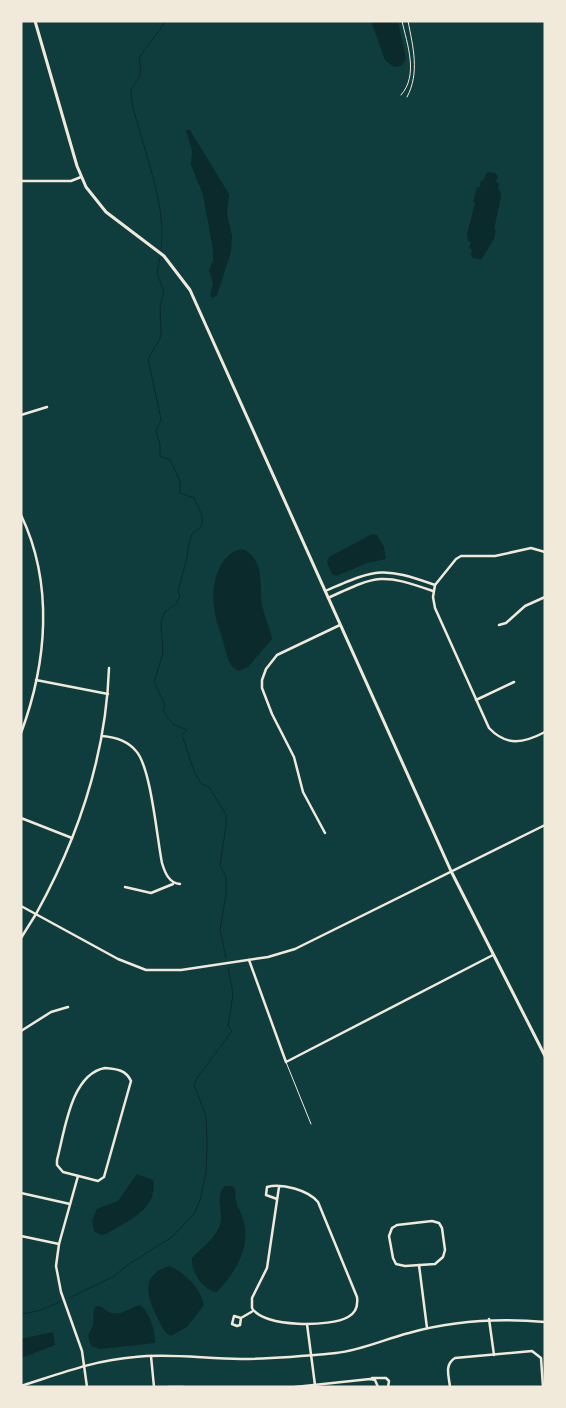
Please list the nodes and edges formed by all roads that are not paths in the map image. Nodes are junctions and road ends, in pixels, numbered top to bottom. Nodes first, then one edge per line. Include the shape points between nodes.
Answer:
1 (35, 21) edge
2 (402, 21) edge
3 (408, 21) edge
4 (402, 95) dead end
5 (407, 97) dead end
6 (81, 177) junction
7 (21, 181) edge
8 (47, 407) dead end
9 (21, 415) edge
10 (21, 515) edge
11 (545, 552) edge
12 (351, 580) junction
13 (436, 585) junction
14 (354, 586) junction
15 (325, 591) junction
16 (433, 591) junction
17 (545, 597) edge
18 (328, 598) junction
19 (499, 624) dead end
20 (340, 625) junction
21 (108, 668) dead end
22 (36, 680) junction
23 (514, 682) dead end
24 (108, 694) junction
25 (476, 700) junction
26 (545, 732) edge
27 (21, 733) edge
28 (102, 736) junction
29 (21, 818) edge
30 (545, 825) edge
31 (325, 833) dead end
32 (72, 838) junction
33 (451, 871) junction
34 (173, 883) junction
35 (180, 884) dead end
36 (125, 887) dead end
37 (21, 906) edge
38 (36, 914) junction
39 (21, 938) edge
40 (494, 955) junction
41 (249, 960) junction
42 (68, 1007) dead end
43 (21, 1031) edge
44 (545, 1056) edge
45 (286, 1062) junction
46 (311, 1124) dead end
47 (78, 1176) junction
48 (279, 1187) junction
49 (21, 1194) edge
50 (277, 1199) junction
51 (70, 1204) junction
52 (21, 1236) edge
53 (58, 1244) junction
54 (419, 1265) junction
55 (253, 1311) junction
56 (241, 1318) junction
57 (489, 1319) junction
58 (545, 1322) edge
59 (307, 1324) junction
60 (427, 1328) junction
61 (494, 1354) junction
62 (311, 1355) junction
63 (151, 1356) junction
64 (86, 1365) junction
65 (370, 1379) junction
66 (314, 1385) junction
67 (21, 1386) edge
68 (87, 1387) edge
69 (154, 1387) edge
70 (168, 1387) edge
71 (183, 1387) edge
72 (295, 1387) edge
73 (378, 1387) edge
74 (388, 1387) edge
75 (450, 1387) edge
76 (544, 1387) edge

1 - 6 main road
2 - 4 lane via 410,67 408,85
3 - 5 lane via 415,68 413,86
6 - 7 street via 71,181
6 - 15 main road via 102,209 164,256 185,281
8 - 9 street
10 - 22 street via 34,545 42,578 43,629
11 - 13 street via 531,548 495,556 461,556
12 - 13 street via 389,571
12 - 14 street
12 - 15 street
13 - 16 street
14 - 16 street via 375,579 392,578
14 - 18 street
15 - 18 main road
16 - 25 street via 435,608
17 - 19 street via 525,606 506,623
18 - 20 main road
20 - 31 street via 277,656 262,680 272,714 294,757 303,792
20 - 33 main road
21 - 24 street
22 - 24 street
22 - 27 street
23 - 25 street
24 - 28 street
25 - 26 street via 489,728 504,740 525,741
28 - 32 street via 92,779
28 - 34 street via 124,742 141,757 162,863
29 - 32 street
30 - 33 street
32 - 38 street
33 - 40 main road
33 - 41 street via 295,948
34 - 35 street
34 - 36 street via 151,893
37 - 38 street
38 - 39 street
38 - 41 street via 118,959 146,970 172,971
40 - 44 main road
40 - 45 street
41 - 45 street
42 - 43 street via 51,1012
45 - 46 lane
47 - 47 street via 63,1172 57,1165 77,1090 96,1069 122,1070 132,1081 131,1089 104,1177 98,1181
47 - 51 street
48 - 50 street
48 - 50 street via 269,1186 265,1190 268,1196
48 - 59 street via 311,1194 318,1202 356,1297 356,1309 347,1318
49 - 51 street
50 - 55 street via 267,1268 252,1298
51 - 53 street
52 - 53 street
53 - 64 street via 56,1266 61,1292
54 - 54 street via 438,1262 444,1254 442,1228 436,1222 397,1225 390,1231 394,1261 402,1266
54 - 60 street
55 - 56 street
55 - 59 street via 276,1322
56 - 56 street via 234,1316 232,1324 240,1325
57 - 58 street
57 - 60 street
57 - 61 street
59 - 62 street
60 - 62 street via 356,1349
61 - 75 street via 452,1360 448,1368
61 - 76 street via 538,1353
62 - 63 street via 242,1359
62 - 66 street
63 - 64 street
63 - 69 street
64 - 67 street
64 - 68 street
65 - 66 street
65 - 73 street via 375,1380
65 - 74 street via 386,1378
66 - 72 street
70 - 71 street

